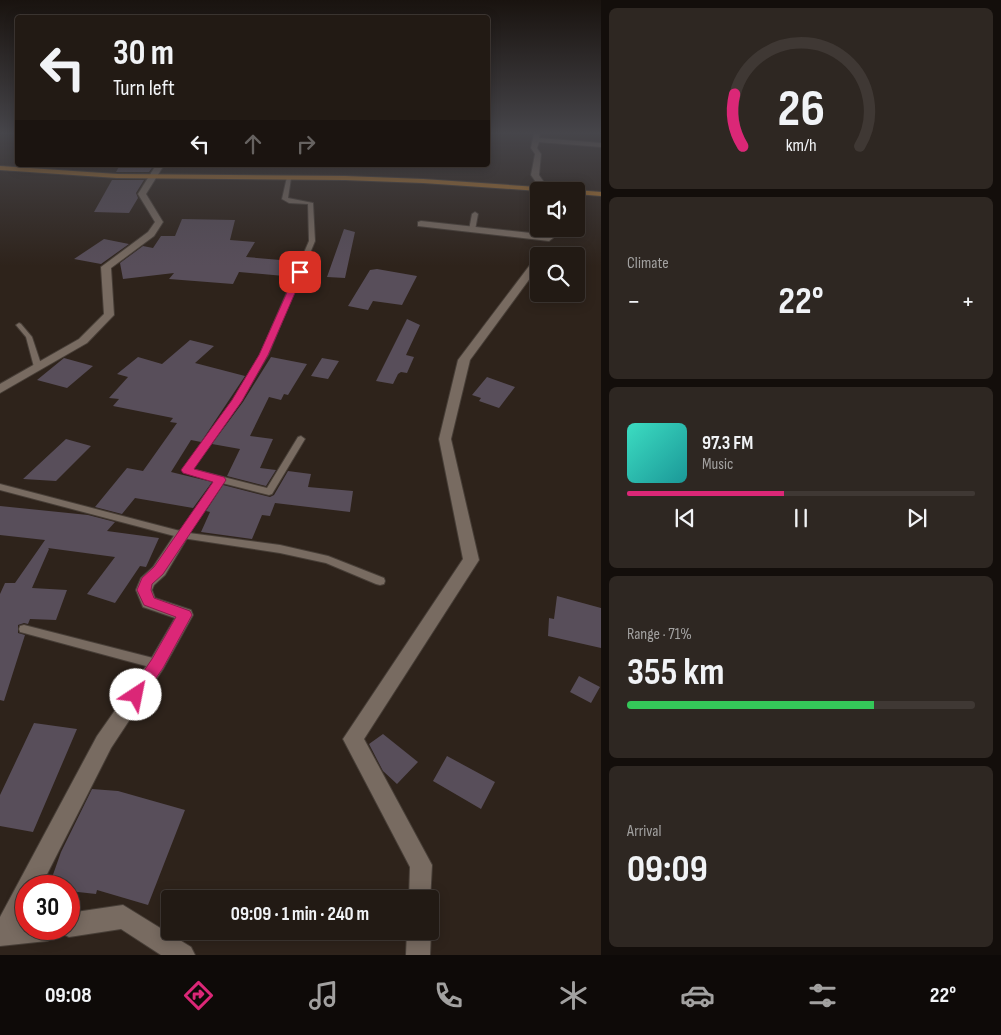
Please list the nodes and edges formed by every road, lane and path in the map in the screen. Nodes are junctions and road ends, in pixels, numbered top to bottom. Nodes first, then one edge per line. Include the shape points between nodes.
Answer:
1 (152, 178) edge
2 (260, 178) edge
3 (289, 178) junction
4 (530, 189) edge
5 (585, 193) edge
6 (601, 194) edge
7 (476, 214) dead end
8 (421, 224) dead end
9 (472, 230) junction
10 (549, 238) joint
11 (545, 247) edge
12 (530, 271) edge
13 (19, 325) dead end
14 (38, 367) junction
15 (0, 389) edge
16 (300, 439) dead end
17 (220, 480) junction
18 (0, 487) edge
19 (182, 535) junction
20 (380, 581) dead end
21 (24, 630) dead end
22 (158, 664) junction
23 (35, 875) edge
24 (421, 890) edge
25 (15, 911) edge
26 (80, 924) edge
27 (15, 933) edge
28 (2, 935) edge
29 (419, 940) edge
30 (182, 955) edge
31 (418, 955) edge

1 - 14 street via 142,194 159,222 151,234 106,266 109,314 83,341
2 - 3 main road
3 - 4 main road
3 - 17 lane via 285,199 310,203 312,241 264,355 237,401 187,470
5 - 6 main road
7 - 9 lane
8 - 9 street
9 - 10 street
10 - 11 street
12 - 24 street via 464,360 445,439 471,560 354,739 422,866
13 - 14 lane via 29,337
14 - 15 street
16 - 17 lane via 269,492
17 - 19 lane
18 - 19 lane
19 - 20 lane via 318,558
19 - 22 street via 158,571 146,582 144,590 148,602 185,615
21 - 22 lane
22 - 23 street via 104,742
25 - 28 street
26 - 30 street via 123,917
27 - 28 street
29 - 31 street

